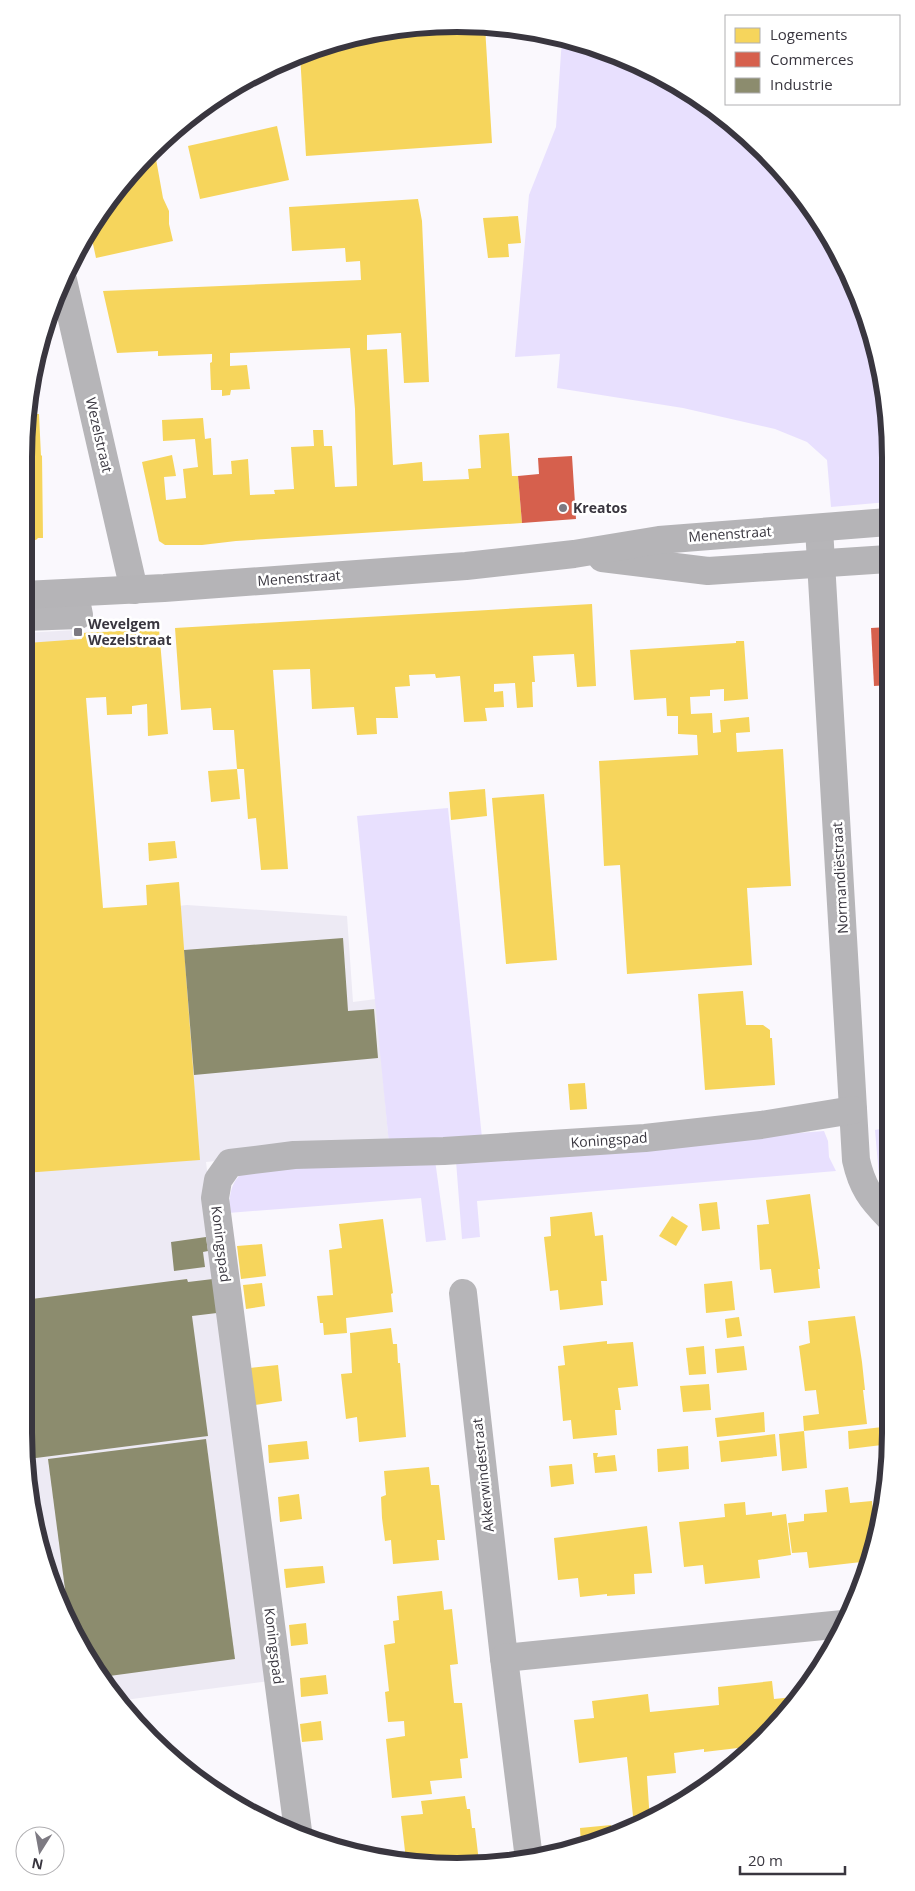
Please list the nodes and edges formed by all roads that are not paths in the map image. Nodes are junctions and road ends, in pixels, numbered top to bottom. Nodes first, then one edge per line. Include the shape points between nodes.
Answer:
1 (66, 293) edge
2 (882, 523) edge
3 (819, 528) junction
4 (574, 554) junction
5 (882, 559) edge
6 (822, 564) junction
7 (134, 590) junction
8 (32, 595) edge
9 (32, 606) edge
10 (32, 618) edge
11 (853, 1110) junction
12 (882, 1210) edge
13 (463, 1293) dead end
14 (837, 1625) edge
15 (504, 1658) junction
16 (297, 1827) edge
17 (528, 1852) edge

1 - 7 street, Wezelstraat
2 - 3 main road, Menenstraat
3 - 4 main road, Menenstraat via 659,540
3 - 6 street, Normandiëstraat
4 - 6 main road, Menenstraat via 708,571
4 - 7 main road, Menenstraat via 466,566
5 - 6 main road, Menenstraat
6 - 11 street, Normandiëstraat
7 - 8 main road, Menenstraat
9 - 10 street via 76,605 78,615
11 - 12 street, Normandiëstraat via 860,1179
11 - 16 street, Koningspad via 761,1125 645,1138 444,1151 294,1155 230,1163 218,1180 215,1198
13 - 15 street, Akkerwindestraat
14 - 15 street
15 - 17 street, Akkerwindestraat

